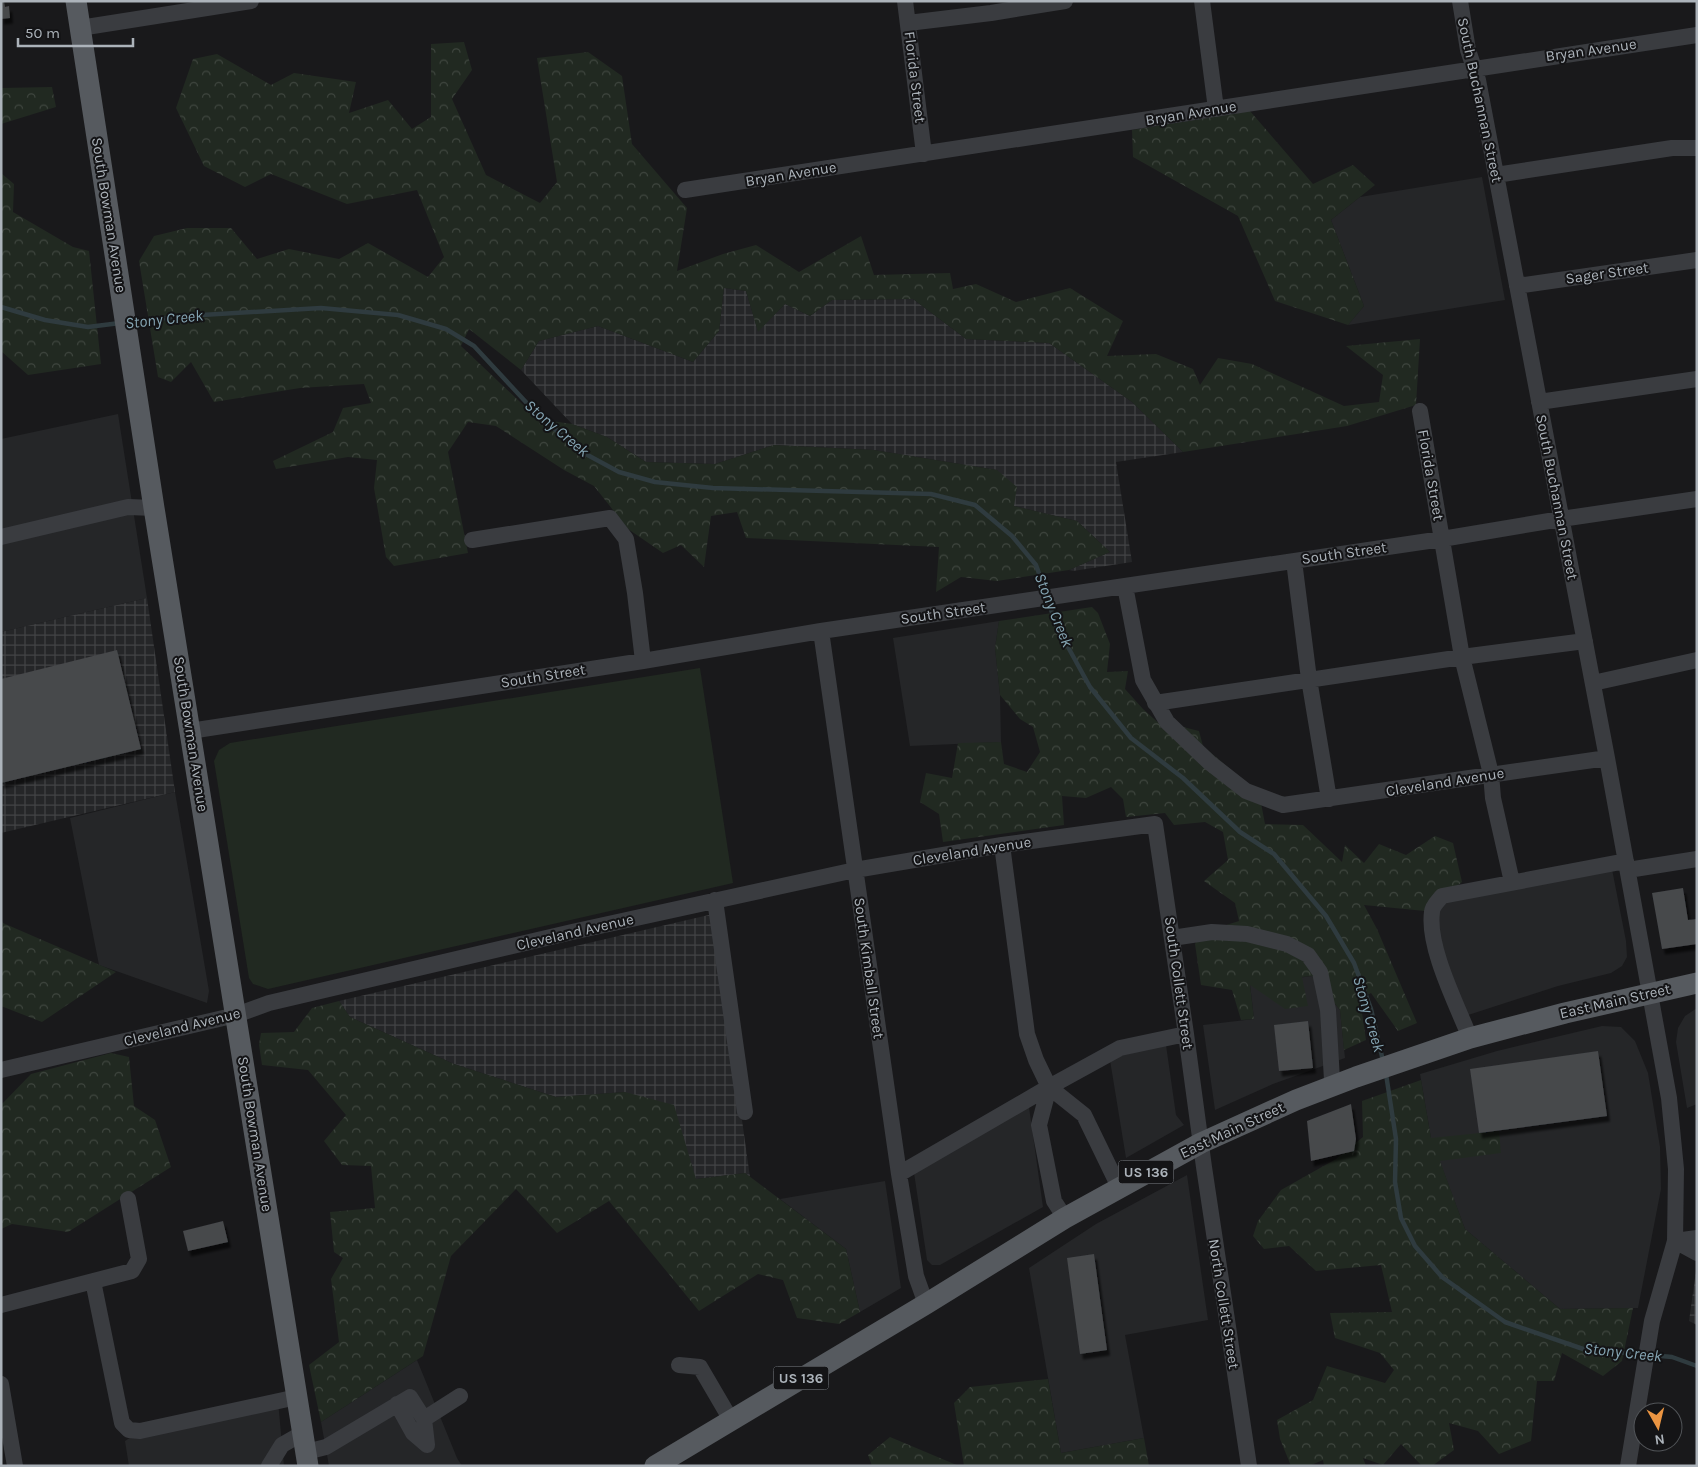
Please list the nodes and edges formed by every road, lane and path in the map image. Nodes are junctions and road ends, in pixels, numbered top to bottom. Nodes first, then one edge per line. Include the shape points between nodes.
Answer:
1 (76, 1) edge
2 (251, 1) edge
3 (905, 1) edge
4 (1065, 1) edge
5 (1202, 1) edge
6 (1460, 1) edge
7 (908, 22) junction
8 (80, 28) junction
9 (1697, 35) edge
10 (1474, 67) junction
11 (1216, 109) junction
12 (1697, 148) edge
13 (924, 154) junction
14 (1496, 175) junction
15 (685, 190) dead end
16 (1697, 260) edge
17 (1516, 286) junction
18 (1697, 379) edge
19 (1539, 402) junction
20 (1420, 411) dead end
21 (1697, 499) edge
22 (154, 508) junction
23 (1561, 518) junction
24 (1, 537) edge
25 (1442, 539) junction
26 (472, 540) dead end
27 (1294, 561) junction
28 (1125, 586) junction
29 (820, 630) junction
30 (1584, 641) junction
31 (1462, 657) junction
32 (1697, 660) edge
33 (643, 661) junction
34 (1309, 680) junction
35 (1592, 683) junction
36 (1155, 703) junction
37 (190, 732) junction
38 (1607, 758) junction
39 (1491, 774) junction
40 (1329, 799) junction
41 (1155, 824) joint
42 (1002, 845) junction
43 (1697, 859) edge
44 (1627, 865) junction
45 (855, 870) junction
46 (1512, 882) junction
47 (715, 900) junction
48 (1172, 938) junction
49 (1697, 983) edge
50 (1650, 994) junction
51 (236, 1015) junction
52 (1186, 1034) junction
53 (1470, 1038) junction
54 (1, 1070) edge
55 (1334, 1086) junction
56 (1050, 1087) junction
57 (745, 1112) dead end
58 (1201, 1143) junction
59 (899, 1174) junction
60 (1119, 1187) junction
61 (128, 1199) dead end
62 (1065, 1218) junction
63 (1697, 1238) edge
64 (1675, 1241) junction
65 (1697, 1253) edge
66 (93, 1281) junction
67 (926, 1304) junction
68 (1, 1305) edge
69 (679, 1365) dead end
70 (1, 1384) edge
71 (460, 1396) dead end
72 (297, 1397) junction
73 (397, 1404) junction
74 (424, 1420) junction
75 (732, 1420) junction
76 (305, 1450) edge
77 (15, 1466) edge
78 (269, 1466) edge
79 (655, 1466) edge
80 (1249, 1466) edge
81 (1628, 1466) edge

1 - 8 main road, South Bowman Avenue
2 - 8 street
3 - 7 street, Florida Street
4 - 7 street
5 - 11 street
6 - 10 street, South Buchannan Street
7 - 13 street, Florida Street
8 - 22 main road, South Bowman Avenue
9 - 10 street, Bryan Avenue
10 - 11 street, Bryan Avenue
10 - 14 street, South Buchannan Street
11 - 13 street, Bryan Avenue
12 - 14 street via 1672,148
13 - 15 street, Bryan Avenue
14 - 17 street, South Buchannan Street
16 - 17 street, Sager Street
17 - 19 street, South Buchannan Street
18 - 19 street
19 - 23 street, South Buchannan Street
20 - 25 street, Florida Street
21 - 23 street, South Street
22 - 24 street via 128,507
22 - 37 main road, South Bowman Avenue
23 - 25 street, South Street
23 - 30 street, South Buchannan Street
25 - 27 street, South Street
25 - 31 street, Florida Street
26 - 33 street via 610,518 626,539
27 - 28 street, South Street
27 - 34 street
28 - 29 street, South Street
28 - 36 street via 1143,680
29 - 33 street, South Street
29 - 45 street, South Kimball Street
30 - 31 street
30 - 35 street, South Buchannan Street
31 - 34 street
31 - 39 street, Florida Street
32 - 35 street
33 - 37 street, South Street
34 - 36 street
34 - 40 street
35 - 38 street, South Buchannan Street
36 - 40 street, Cleveland Avenue via 1167,722 1210,764 1246,791 1283,804
37 - 51 main road, South Bowman Avenue
38 - 39 street, Cleveland Avenue
38 - 44 street, South Buchannan Street
39 - 40 street, Cleveland Avenue
39 - 46 street, Florida Street via 1493,798
41 - 42 street, Cleveland Avenue
41 - 48 street, South Collett Street
42 - 45 street, Cleveland Avenue
42 - 56 street via 1027,1034
43 - 44 street
44 - 46 street
44 - 50 street, South Buchannan Street
45 - 47 street, Cleveland Avenue
45 - 59 street, South Kimball Street
46 - 53 street via 1442,896 1432,909 1431,928 1438,956
47 - 51 street, Cleveland Avenue via 269,1003
47 - 57 street
48 - 52 street, South Collett Street
48 - 55 street via 1212,932 1247,934 1287,944 1308,955 1320,972 1328,1010
49 - 50 main road, East Main Street / US 136
50 - 53 main road, East Main Street / US 136
50 - 64 street, South Buchannan Street via 1669,1098 1676,1169
51 - 54 street, Cleveland Avenue
51 - 72 main road, South Bowman Avenue
52 - 56 street via 1120,1048
52 - 58 street, South Collett Street
53 - 55 main road, East Main Street / US 136
55 - 58 main road, East Main Street / US 136
56 - 59 street
56 - 60 street via 1084,1115
56 - 62 street via 1039,1125 1054,1201
58 - 60 main road, East Main Street / US 136
58 - 80 street, North Collett Street
59 - 67 street, South Kimball Street via 916,1276
60 - 62 main road, East Main Street / US 136
61 - 66 street via 139,1259 132,1271
62 - 67 main road, East Main Street / US 136
63 - 64 street
64 - 65 street
64 - 81 street, South Buchannan Street via 1652,1321
66 - 68 street
66 - 72 street via 122,1423 129,1430 140,1431
67 - 75 main road, East Main Street / US 136
69 - 75 street via 700,1367
70 - 77 street
71 - 74 street
72 - 76 main road, South Bowman Avenue
73 - 74 street via 410,1397
73 - 74 street via 413,1433 427,1445
73 - 76 street via 326,1448
75 - 79 main road, East Main Street / US 136
76 - 78 street via 282,1445

